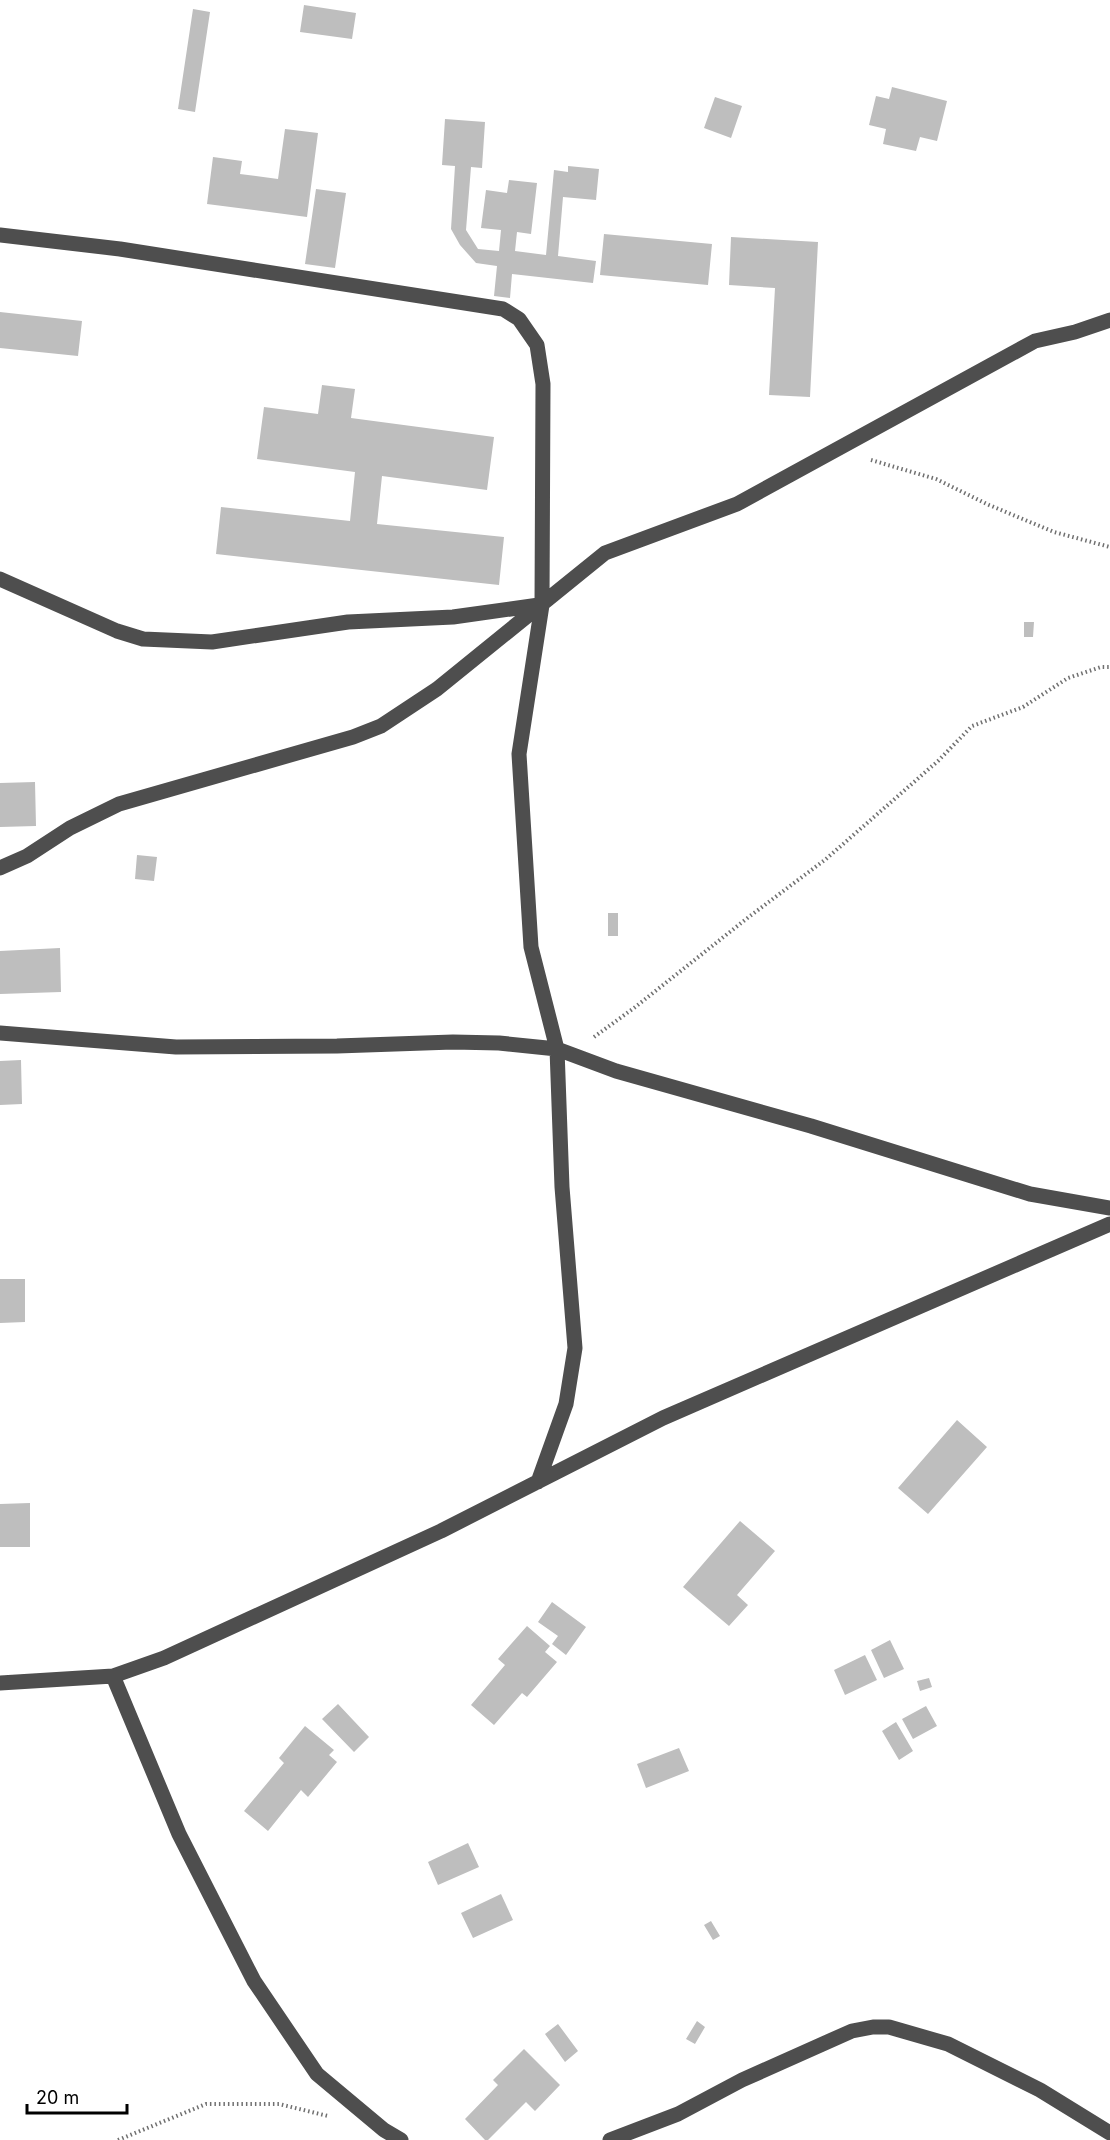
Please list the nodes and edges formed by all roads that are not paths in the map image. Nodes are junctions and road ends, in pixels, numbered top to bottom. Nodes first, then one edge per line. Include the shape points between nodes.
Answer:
1 (0, 235) edge
2 (1110, 320) edge
3 (0, 579) edge
4 (542, 605) junction
5 (0, 868) edge
6 (0, 1033) edge
7 (563, 1052) junction
8 (1110, 1208) edge
9 (1110, 1224) edge
10 (538, 1482) junction
11 (113, 1676) junction
12 (0, 1683) edge
13 (1110, 2133) edge
14 (401, 2140) edge
15 (610, 2140) edge

1 - 4 street via 120,249 503,309 519,319 537,345 543,384
2 - 4 street via 1035,341 737,504 605,553
3 - 4 street via 143,639 212,642 348,622 453,617
4 - 5 street via 437,689 381,726 119,804
4 - 7 street via 519,754 531,947
6 - 7 street via 176,1047 453,1042 499,1043
7 - 8 street via 1030,1194
7 - 10 street via 562,1187 575,1348 566,1404
9 - 10 street via 663,1418
10 - 11 street via 441,1531 164,1658
11 - 12 street
11 - 14 street via 179,1834 254,1981 317,2074
13 - 15 street via 1041,2090 948,2044 889,2027 873,2027 852,2031 742,2080 678,2114

